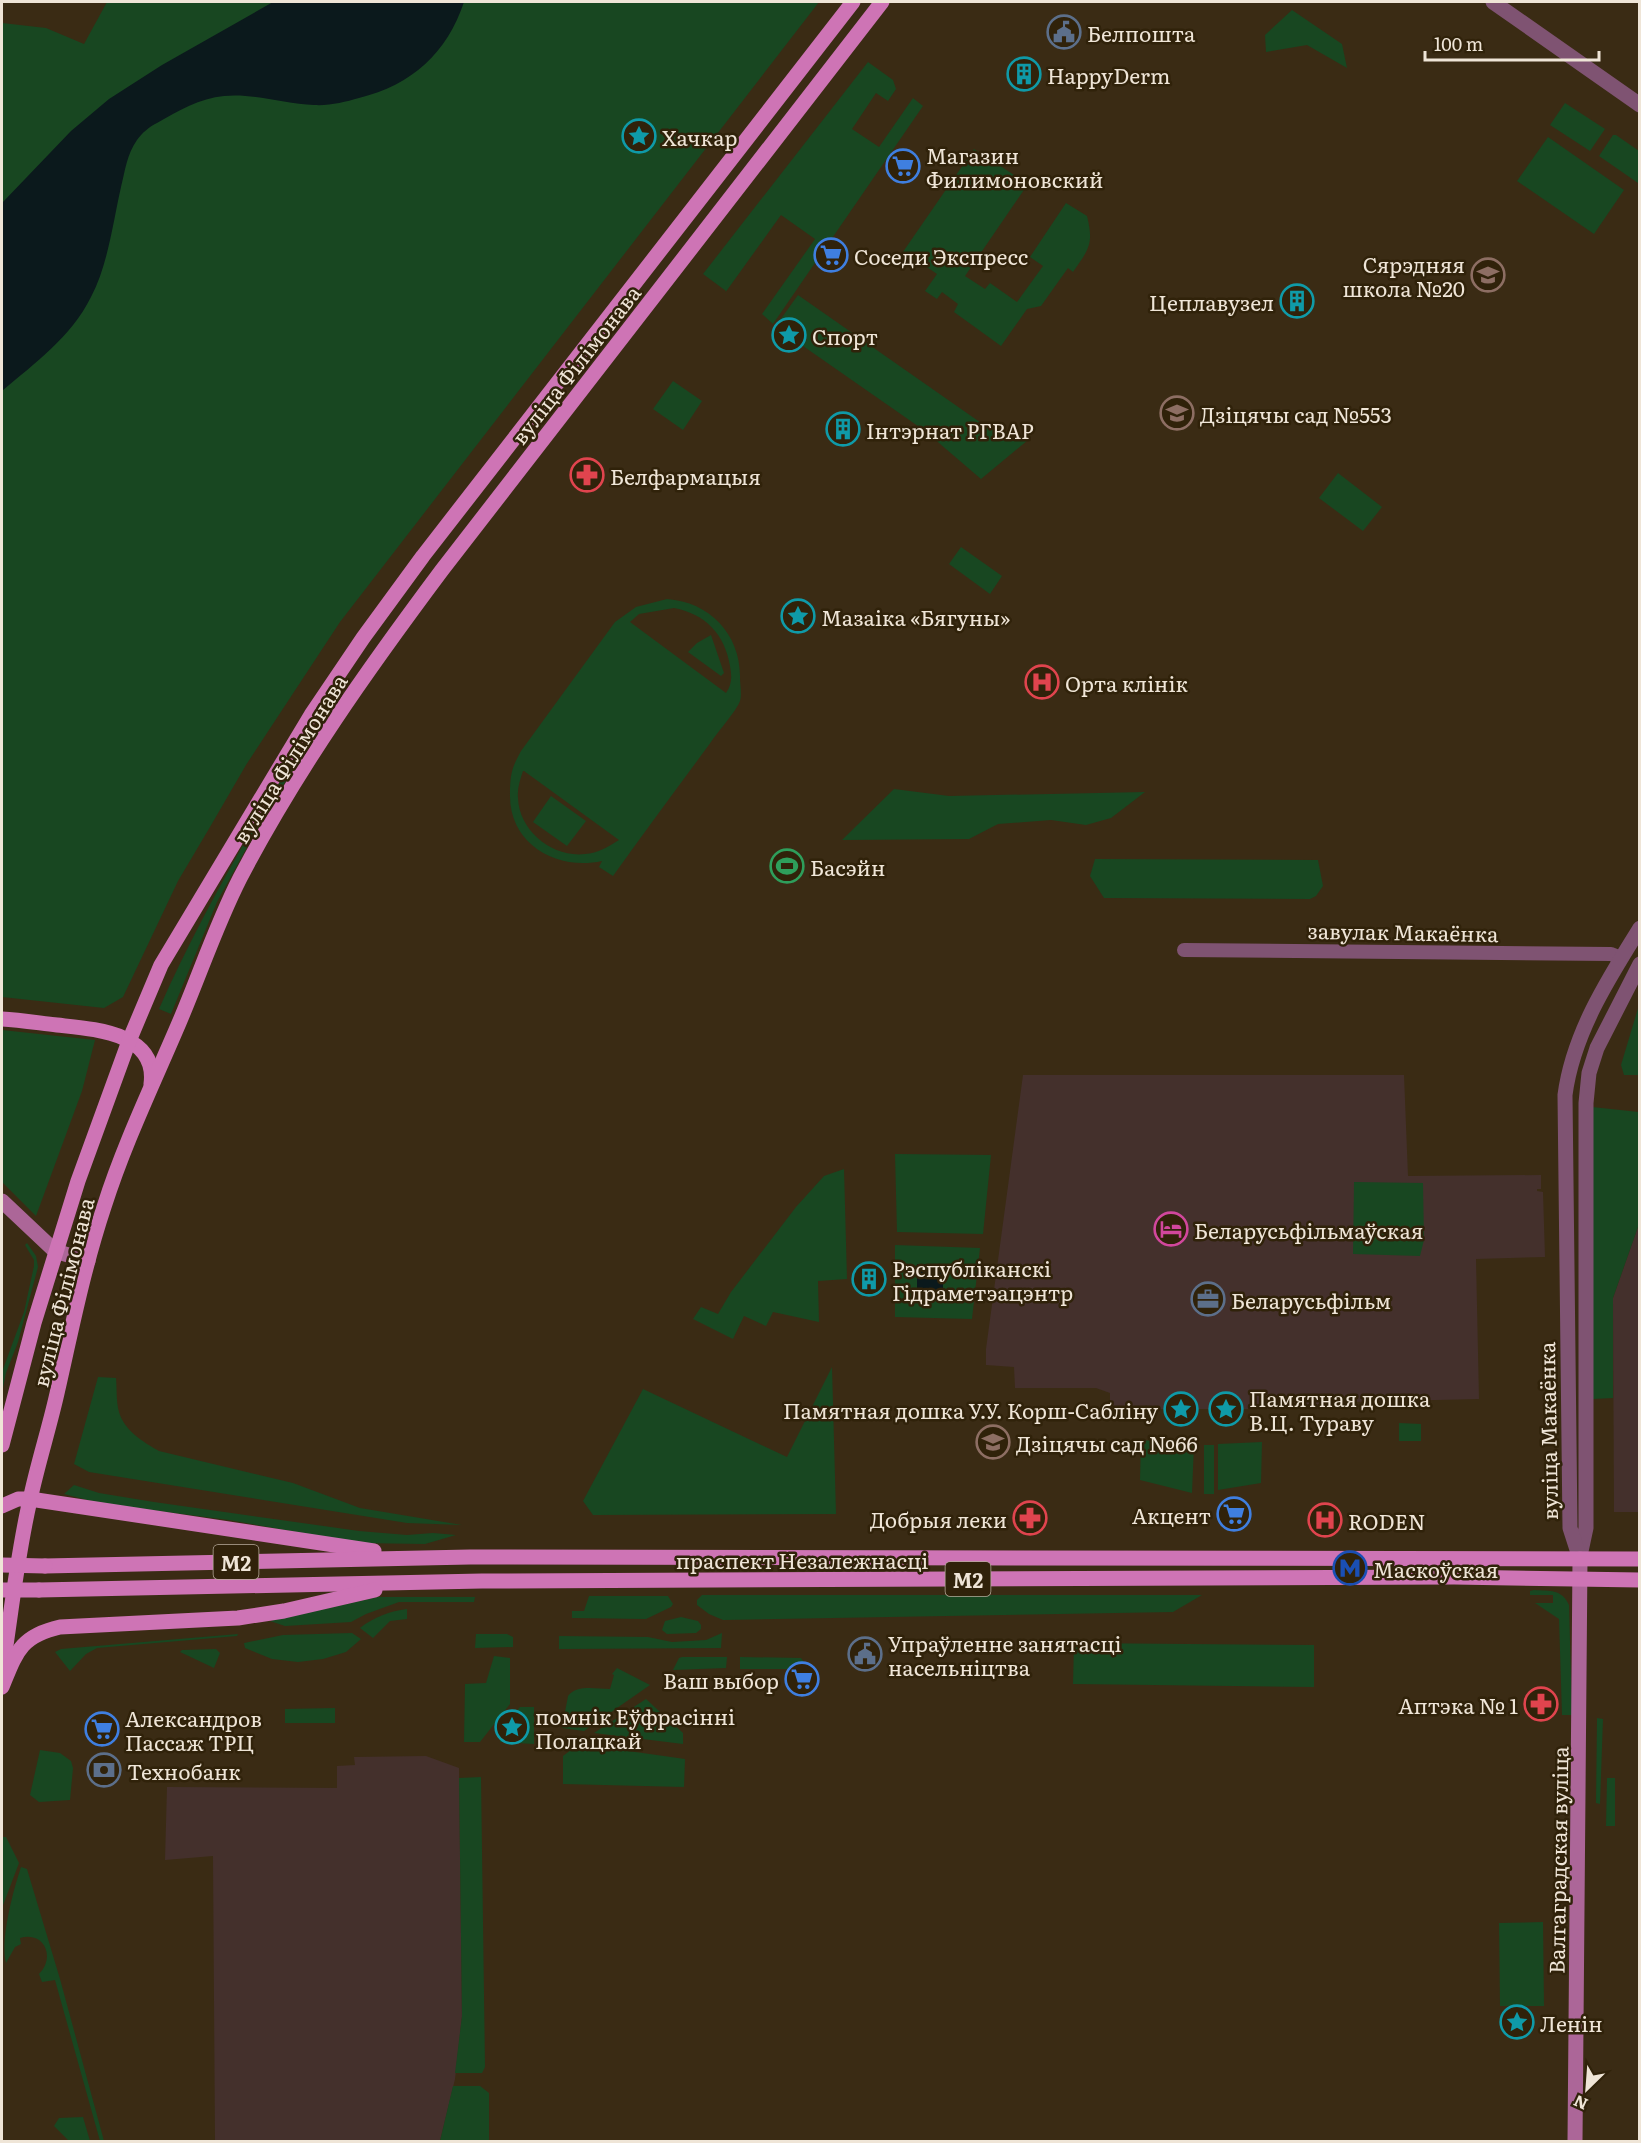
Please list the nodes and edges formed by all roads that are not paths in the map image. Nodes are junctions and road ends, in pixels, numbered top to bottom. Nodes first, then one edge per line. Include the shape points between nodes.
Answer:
1 (853, 2) edge
2 (882, 2) edge
3 (1493, 2) edge
4 (1640, 105) edge
5 (728, 162) junction
6 (746, 175) junction
7 (639, 277) junction
8 (658, 291) junction
9 (311, 715) junction
10 (330, 727) junction
11 (1640, 928) edge
12 (1184, 950) dead end
13 (1621, 958) junction
14 (1640, 964) edge
15 (2, 1019) edge
16 (129, 1041) junction
17 (1566, 1083) junction
18 (1588, 1086) junction
19 (150, 1090) junction
20 (2, 1201) edge
21 (55, 1251) junction
22 (88, 1261) junction
23 (2, 1445) edge
24 (30, 1499) junction
25 (2, 1506) edge
26 (426, 1558) junction
27 (1580, 1559) junction
28 (1640, 1559) edge
29 (2, 1565) edge
30 (1580, 1579) junction
31 (1640, 1580) edge
32 (405, 1584) junction
33 (2, 1590) edge
34 (2, 1672) edge
35 (2, 1688) edge
36 (1575, 2142) edge

1 - 5 main road, вуліца Філімонава
2 - 6 main road, вуліца Філімонава
3 - 4 street
5 - 6 main road
5 - 7 main road, вуліца Філімонава
6 - 8 main road, вуліца Філімонава
7 - 8 main road
7 - 9 main road, вуліца Філімонава via 423,556
8 - 10 main road, вуліца Філімонава via 442,570
9 - 10 main road
9 - 16 main road, вуліца Філімонава via 161,965
10 - 19 main road, вуліца Філімонава via 287,794 227,905
11 - 13 street, вуліца Макаёнка
12 - 13 street, завулак Макаёнка via 1611,954
13 - 17 street, вуліца Макаёнка via 1577,1046
14 - 18 street, вуліца Макаёнка via 1597,1048
15 - 16 main road via 98,1029
16 - 19 main road via 149,1062
16 - 21 main road, вуліца Філімонава
17 - 18 street
17 - 27 street, вуліца Макаёнка via 1570,1528
18 - 27 street, вуліца Макаёнка via 1586,1528
19 - 22 main road, вуліца Філімонава via 105,1203
20 - 21 main road
21 - 22 main road
21 - 23 main road, вуліца Філімонава
22 - 24 main road, вуліца Філімонава
24 - 25 main road via 9,1501
24 - 26 main road
24 - 34 main road, вуліца Філімонава
26 - 27 main road, праспект Незалежнасці / М2
26 - 29 main road, праспект Незалежнасці / М2, bridge
27 - 28 main road, праспект Незалежнасці / М2
27 - 30 main road, Валгаградская вуліца
30 - 31 main road, праспект Незалежнасці / М2
30 - 32 main road, праспект Незалежнасці / М2
30 - 36 main road, Валгаградская вуліца
32 - 33 main road, праспект Незалежнасці / М2, bridge
32 - 35 main road via 238,1618 48,1630 33,1636 22,1647

